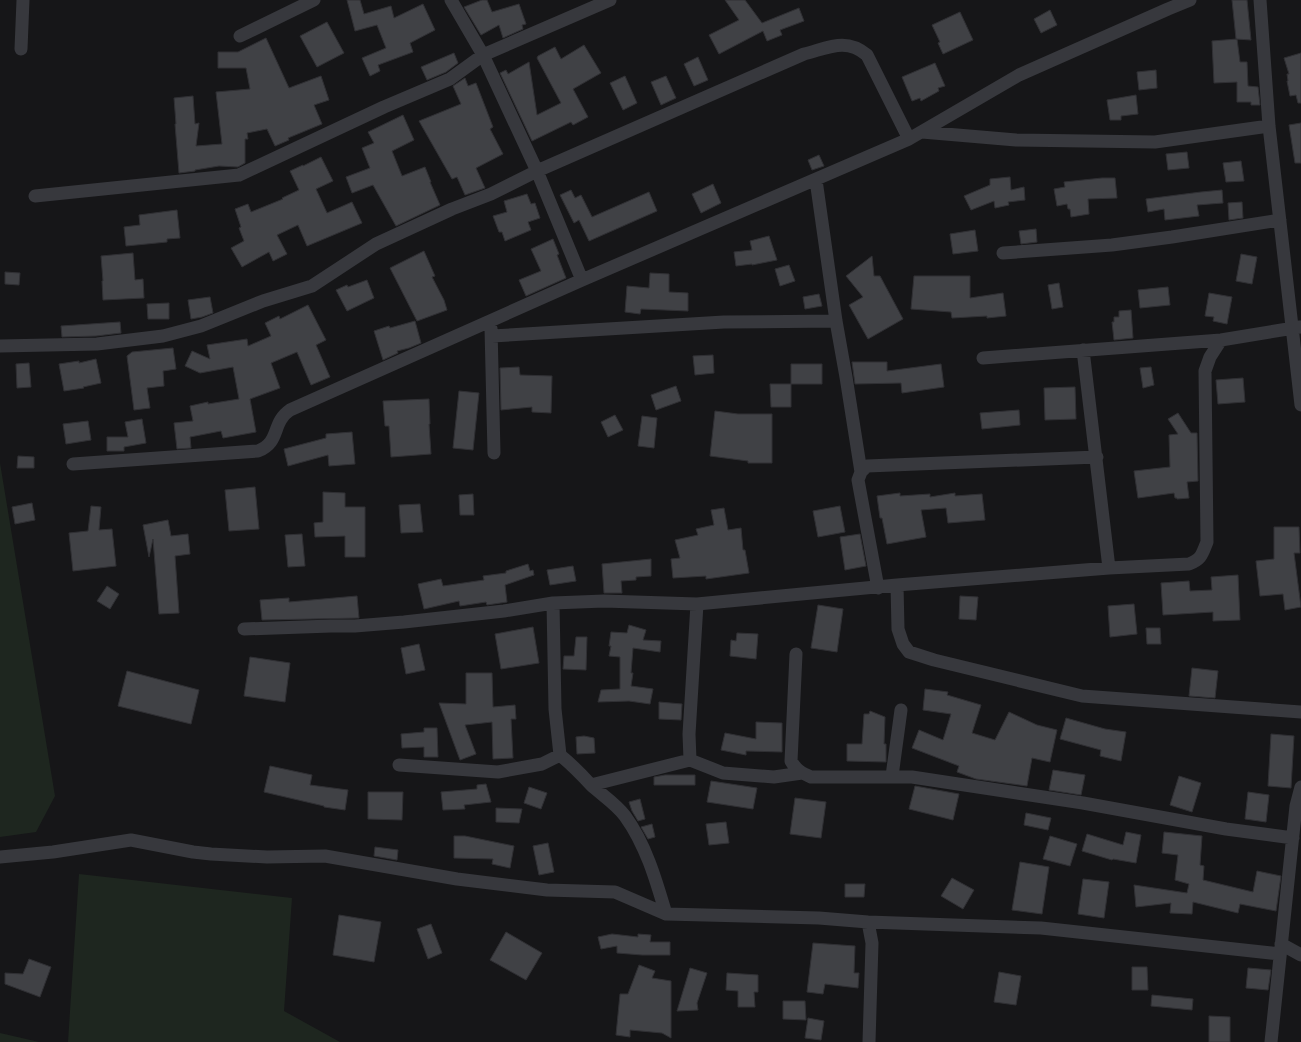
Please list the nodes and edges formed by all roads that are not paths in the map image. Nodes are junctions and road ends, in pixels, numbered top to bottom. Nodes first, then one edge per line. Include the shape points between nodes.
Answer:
1 (23, 0) edge
2 (314, 0) edge
3 (451, 0) edge
4 (610, 0) edge
5 (1190, 0) edge
6 (1260, 0) edge
7 (240, 36) dead end
8 (21, 49) dead end
9 (483, 55) junction
10 (1269, 126) junction
11 (922, 132) junction
12 (909, 139) junction
13 (537, 171) junction
14 (816, 180) junction
15 (35, 196) dead end
16 (1280, 220) junction
17 (1003, 253) dead end
18 (582, 280) junction
19 (490, 320) junction
20 (836, 321) junction
21 (1297, 327) edge
22 (492, 336) junction
23 (1221, 340) junction
24 (0, 346) edge
25 (1083, 350) junction
26 (983, 358) dead end
27 (1301, 406) edge
28 (494, 453) dead end
29 (1096, 457) junction
30 (73, 464) dead end
31 (861, 472) junction
32 (1109, 568) junction
33 (897, 585) junction
34 (878, 588) junction
35 (553, 604) junction
36 (697, 604) junction
37 (244, 629) dead end
38 (796, 654) dead end
39 (901, 710) dead end
40 (1301, 712) edge
41 (560, 755) junction
42 (690, 760) junction
43 (399, 765) dead end
44 (802, 774) junction
45 (892, 776) junction
46 (591, 785) junction
47 (1301, 787) edge
48 (1293, 838) junction
49 (0, 856) edge
50 (666, 914) junction
51 (868, 922) junction
52 (1281, 949) junction
53 (1301, 955) edge
54 (869, 1042) edge
55 (1271, 1042) edge

1 - 8 street
2 - 7 street
3 - 9 street
4 - 9 street
5 - 11 street via 1019,75
6 - 10 street
9 - 13 street
9 - 15 street via 450,79 384,106 238,175
10 - 11 street via 1155,142 1016,140
10 - 16 street
11 - 12 street
12 - 13 street via 866,55 858,48 843,44 804,54
12 - 14 street
13 - 18 street
13 - 24 street via 376,244 312,286 263,301 201,326 163,336 97,344
14 - 18 street
14 - 20 street
16 - 17 street via 1112,246
16 - 21 street
18 - 19 street
19 - 22 street
19 - 30 street via 290,410 280,420 272,442 258,451
20 - 22 street via 724,322
20 - 31 street
21 - 23 street
21 - 27 street
22 - 28 street
23 - 25 street
23 - 32 street via 1205,371 1207,542 1201,557 1189,564
25 - 26 street
25 - 29 street
29 - 31 street via 867,466
29 - 32 street
31 - 34 street via 858,480
32 - 33 street
33 - 34 street
33 - 40 street via 898,629 903,644 909,652 934,660 1082,696
34 - 36 street
35 - 36 street via 604,601
35 - 37 street via 397,623
35 - 41 street via 555,709
36 - 42 street via 689,734
38 - 44 street via 791,761
39 - 45 street
41 - 43 street via 542,764 498,772
41 - 46 street
42 - 44 street via 723,773 774,777
42 - 46 street
44 - 45 street
45 - 48 street via 912,777
46 - 50 street via 624,815 640,840
47 - 48 street
48 - 52 street
49 - 50 street via 53,852 135,840 193,852 267,857 325,856 457,879 547,890 615,892
50 - 51 street via 819,918
51 - 52 street via 1041,928
51 - 54 street via 872,943
52 - 53 street
52 - 55 street

